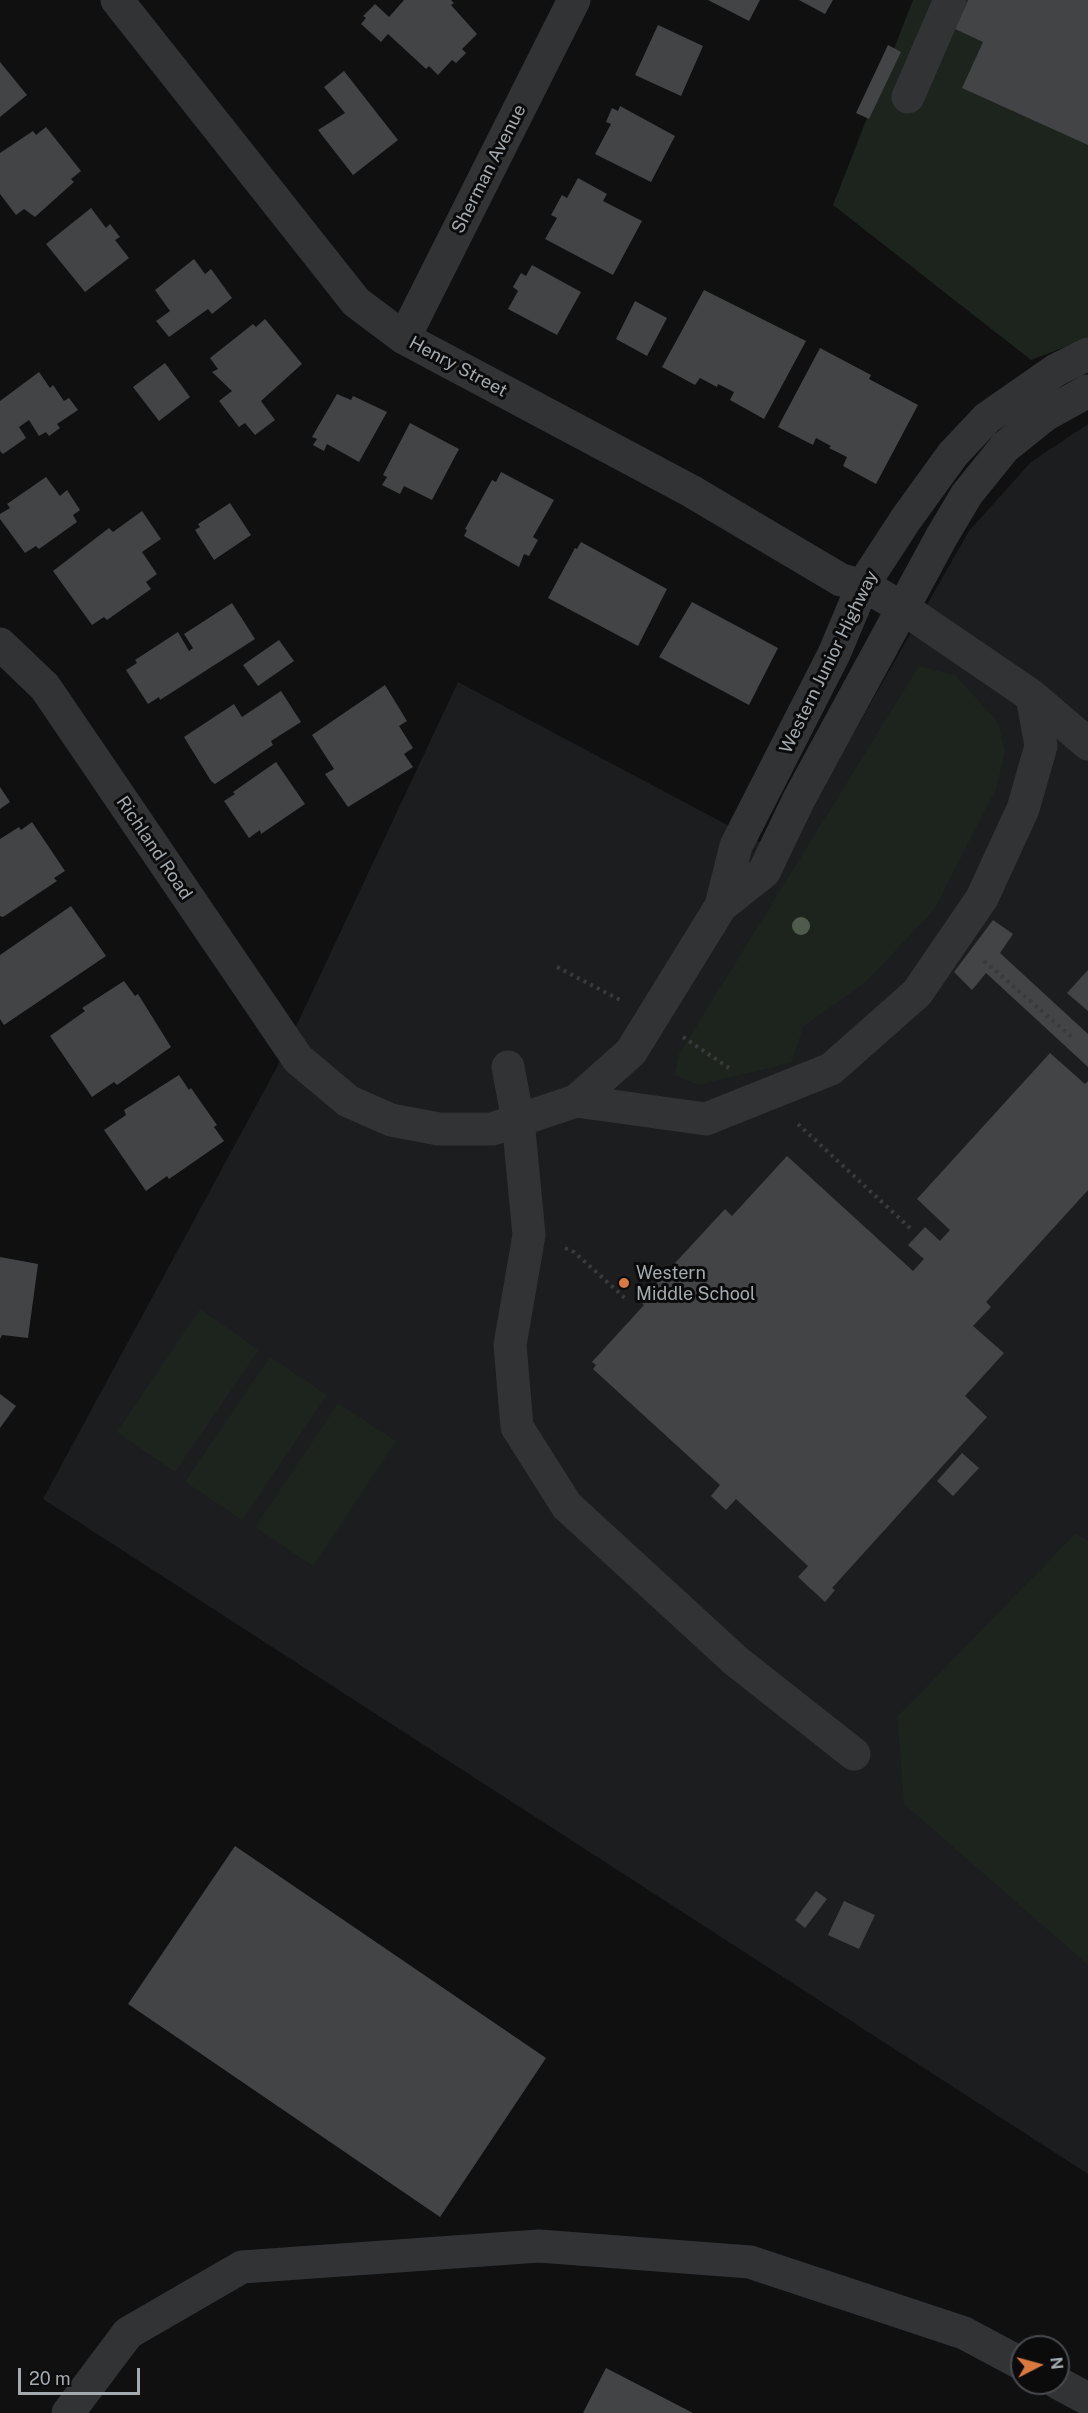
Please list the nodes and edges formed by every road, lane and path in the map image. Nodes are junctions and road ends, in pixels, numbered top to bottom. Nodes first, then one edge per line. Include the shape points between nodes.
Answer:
1 (117, 0) edge
2 (574, 0) edge
3 (950, 0) edge
4 (908, 97) dead end
5 (404, 338) junction
6 (1088, 354) edge
7 (1088, 391) edge
8 (863, 585) junction
9 (903, 608) junction
10 (0, 644) edge
11 (1032, 696) junction
12 (1084, 736) edge
13 (721, 906) junction
14 (955, 937) junction
15 (1074, 1039) dead end
16 (298, 1059) joint
17 (507, 1067) dead end
18 (576, 1101) junction
19 (518, 1120) junction
20 (529, 1236) junction
21 (626, 1299) dead end
22 (854, 1754) dead end
23 (1010, 2358) edge
24 (1070, 2389) edge
25 (1088, 2399) edge
26 (68, 2413) edge

1 - 5 street, Henry Street via 356,302
2 - 5 street, Sherman Avenue
3 - 4 street
5 - 8 street, Henry Street via 691,491 841,580
6 - 8 street, Western Junior Highway via 1056,370 987,418 953,454
7 - 9 street, Western Junior Highway via 1045,415 1005,447 967,494
8 - 9 street, Henry Street
8 - 13 street, Western Junior Highway via 834,654 736,846
9 - 11 street, Henry Street
9 - 13 street, Western Junior Highway via 799,799 764,872
10 - 16 street, Richland Road via 45,687
11 - 12 street, Henry Street
11 - 14 street via 1041,746 1023,809 982,898
13 - 18 street, Western Junior Highway via 631,1052
14 - 15 path
14 - 18 street via 917,993 831,1069 706,1119
16 - 19 street, Western Junior Highway via 348,1101 391,1120 439,1129 492,1129
17 - 19 street
18 - 19 street, Western Junior Highway
19 - 20 street
20 - 21 path via 574,1252
20 - 22 street via 510,1345 517,1427 567,1506 736,1661
23 - 26 street via 964,2333 750,2262 539,2246 242,2267 128,2333
24 - 25 street

